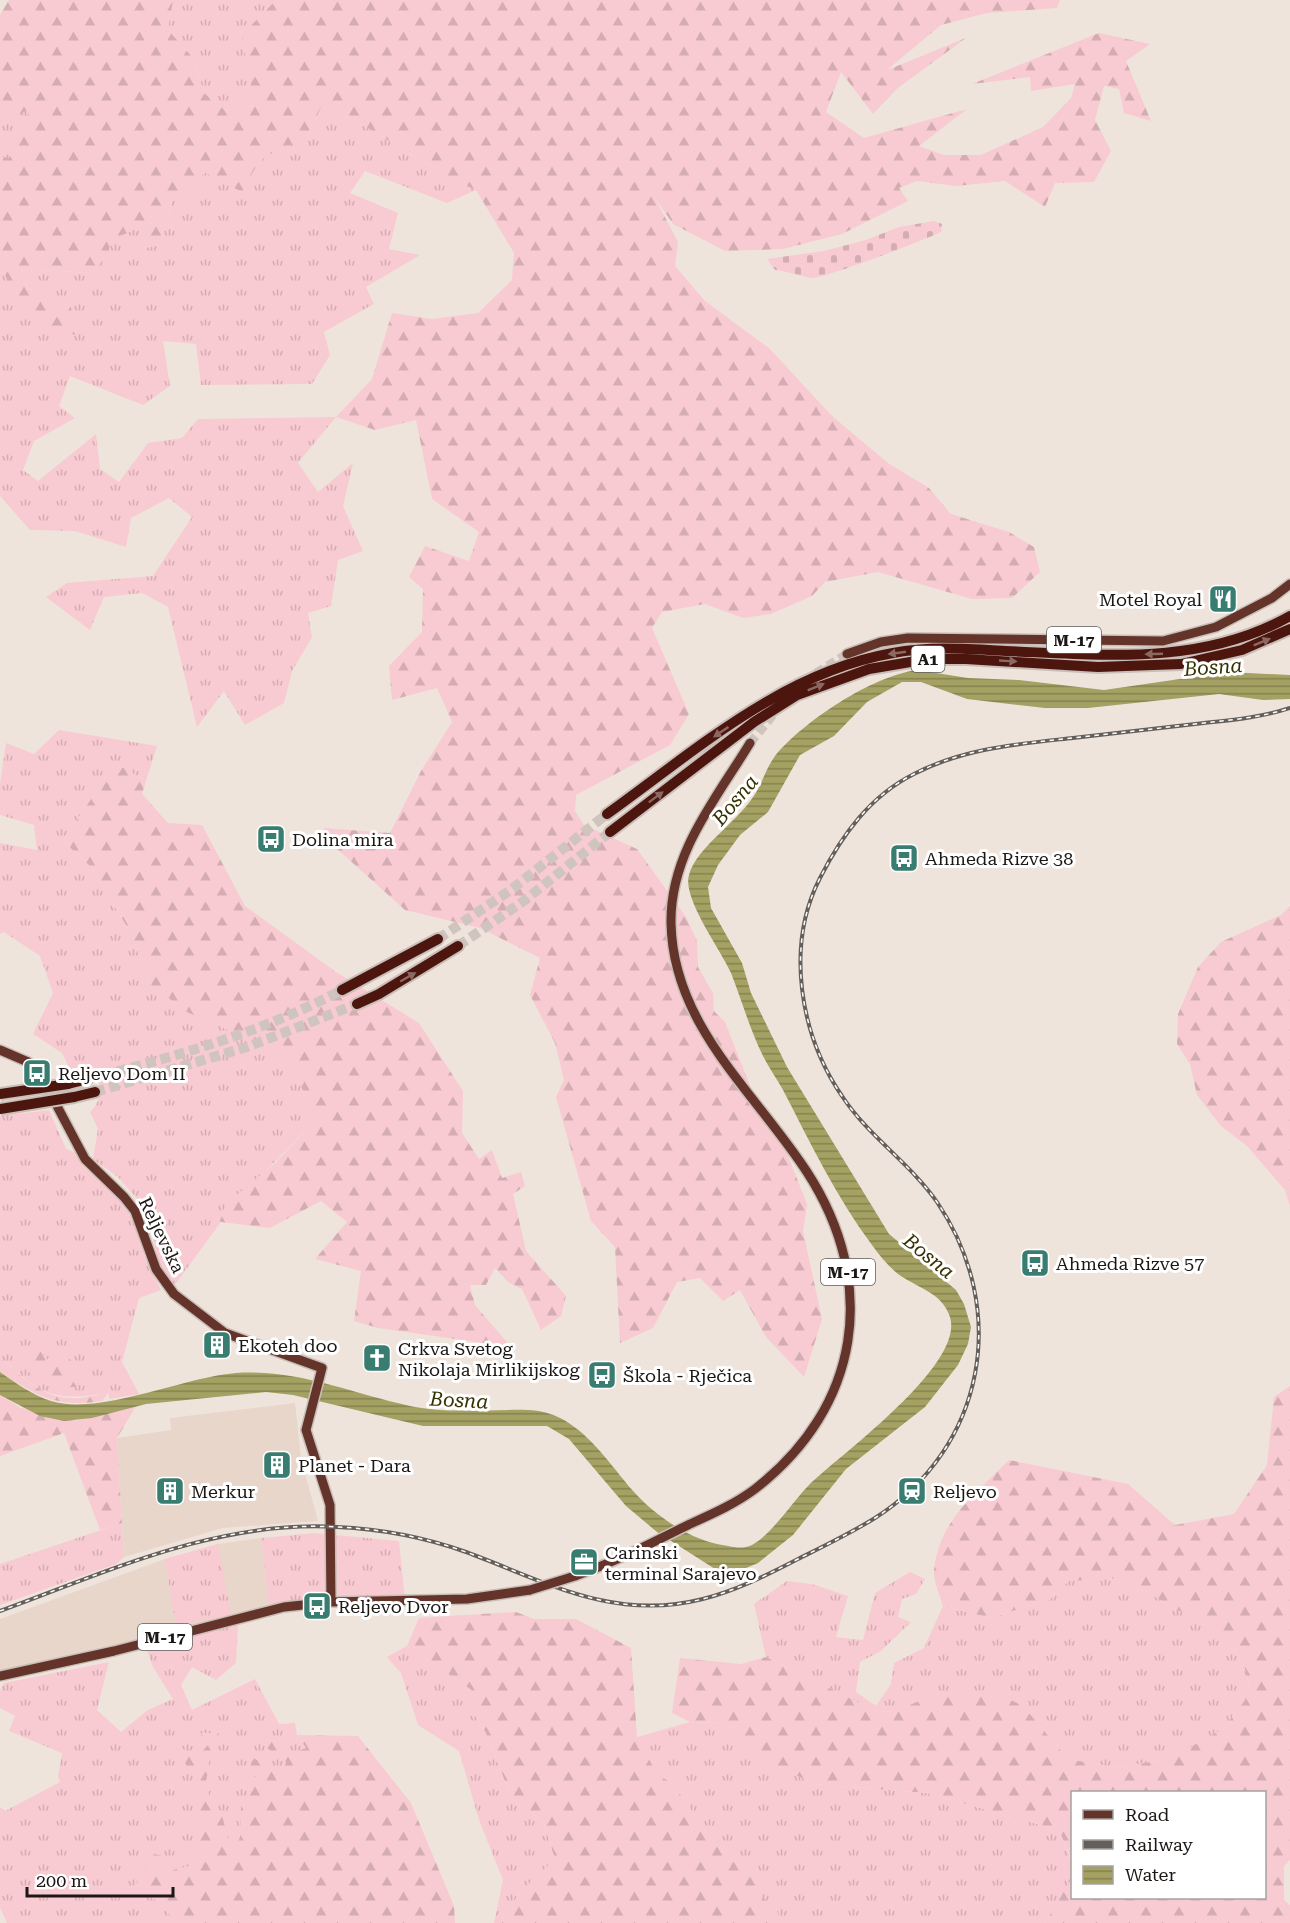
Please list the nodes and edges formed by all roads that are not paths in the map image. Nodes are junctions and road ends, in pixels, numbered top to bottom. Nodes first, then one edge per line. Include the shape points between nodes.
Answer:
1 (1290, 584) edge
2 (1290, 616) edge
3 (1290, 629) edge
4 (847, 654) tunnel mouth
5 (750, 742) tunnel mouth
6 (607, 814) tunnel mouth
7 (609, 832) tunnel mouth
8 (438, 939) tunnel mouth
9 (458, 946) tunnel mouth
10 (342, 990) tunnel mouth
11 (357, 1004) tunnel mouth
12 (0, 1050) edge
13 (88, 1079) tunnel mouth
14 (95, 1092) tunnel mouth
15 (0, 1094) edge
16 (0, 1109) edge
17 (331, 1602) junction
18 (0, 1676) edge

1 - 4 main road, M-17 via 1240,616 1172,639 908,638 880,642
2 -> 6 highway, A1 via 1243,638 1185,652 1131,655 950,648 895,653 838,666 764,704
7 -> 3 highway, A1 via 754,722 797,695 868,669 928,659 1098,667 1181,663 1242,650
5 - 17 main road, M-17, bridge via 698,826 678,872 671,923 675,960 684,994 701,1029 805,1169 828,1209 847,1268 850,1325 841,1375 814,1428 754,1490 631,1554 530,1590 467,1599
8 - 10 highway
11 -> 9 highway
12 - 17 main road, Reljevska via 38,1070 85,1159 135,1211 156,1269 174,1294 225,1333 322,1368 306,1430 332,1518
13 - 15 highway, bridge
14 - 16 highway, bridge
17 - 18 main road, M-17 via 269,1610

